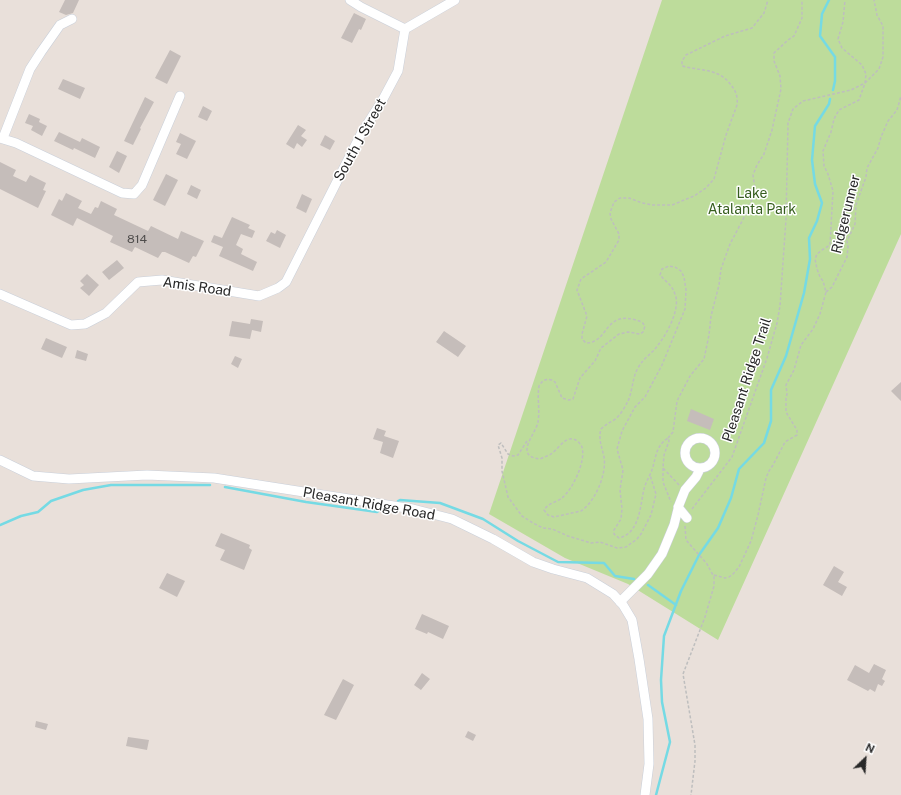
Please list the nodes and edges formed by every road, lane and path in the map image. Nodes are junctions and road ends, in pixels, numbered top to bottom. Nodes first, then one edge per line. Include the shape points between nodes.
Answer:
1 (350, 0) edge
2 (455, 0) edge
3 (768, 0) edge
4 (802, 0) edge
5 (845, 0) edge
6 (874, 0) edge
7 (72, 19) dead end
8 (405, 29) junction
9 (865, 82) junction
10 (180, 96) dead end
11 (901, 96) edge
12 (2, 138) edge
13 (270, 292) joint
14 (826, 292) junction
15 (0, 294) edge
16 (668, 438) junction
17 (528, 440) junction
18 (0, 460) edge
19 (664, 468) junction
20 (700, 469) dead end
21 (650, 474) junction
22 (685, 490) junction
23 (678, 510) junction
24 (687, 518) junction
25 (714, 575) junction
26 (620, 602) junction
27 (645, 795) edge
28 (691, 795) edge

1 - 8 street
2 - 8 street
3 - 17 path via 764,13 752,28 725,36 686,55 682,61 682,66 718,73 728,80 738,98 714,179 694,196 672,205 642,203 630,198 620,198 614,202 610,213 619,240 606,262 581,279 577,290 587,316 582,334 582,339 586,343 603,336 612,322 620,318 642,322 645,326 643,332 618,334 601,348 595,361 580,378 573,398 569,400 562,398 552,380 541,382 538,386 537,427
4 - 16 path via 802,18 794,36 774,53 781,89 772,130 754,175 755,189 749,208 730,244 721,269 704,359 690,376 677,401 673,432
5 - 9 path via 838,39 842,48 862,65 866,74
6 - 9 path, Pleasant Ridge Trail via 877,15 883,26 882,57 879,69
7 - 12 street via 60,25 30,69
8 - 13 street, South J Street via 398,71 361,134 286,282
9 - 14 path, Ridgerunner via 859,100 839,110 823,151 824,166 833,191 831,241 830,245 818,254 815,263
9 - 24 path, Pleasant Ridge Trail via 846,92 803,100 794,109 788,123 786,219 777,324 732,457 696,502
10 - 12 street via 142,185 134,194 122,193
11 - 14 path, Ridgerunner via 897,110 886,124 878,148 867,168 856,205 856,224 848,241 847,257 832,287
13 - 15 street, Amis Road via 260,296 162,280 138,282 106,313 85,324 71,325
14 - 25 path, Ridgerunner via 818,321 801,345 794,370 786,385 786,412 797,430 797,435 785,442 769,471 755,529 739,567 729,577
16 - 19 path
16 - 21 path via 660,444
17 - 21 path via 518,455 513,456 508,454 502,443 498,445 508,497 522,516 533,523 590,543 600,542 617,548 626,547 637,539 651,515 656,494
17 - 21 path via 528,452 540,459 554,452 568,439 572,438 580,443 583,461 571,486 563,497 544,510 554,517 581,511 598,490 602,476 604,461 601,429 617,417 626,405 637,370 644,358 667,334 676,309 676,295 669,283 660,275 662,269 675,267 684,277 685,309 662,365 645,397 629,416 617,449 623,470 620,490 622,509 620,520 614,530 614,534 619,538 627,535 636,522
18 - 26 street, Pleasant Ridge Road via 33,476 69,479 147,475 214,478 413,509 452,519 533,562 587,578 613,594
19 - 22 path
19 - 23 path via 663,482
20 - 22 street
22 - 23 street
23 - 24 street
23 - 26 street via 662,554 648,574
24 - 25 path, Pleasant Ridge Trail via 686,540
25 - 28 path via 714,586 705,617 683,674 694,745
26 - 27 street, Pleasant Ridge Road via 632,620 648,719 649,764

